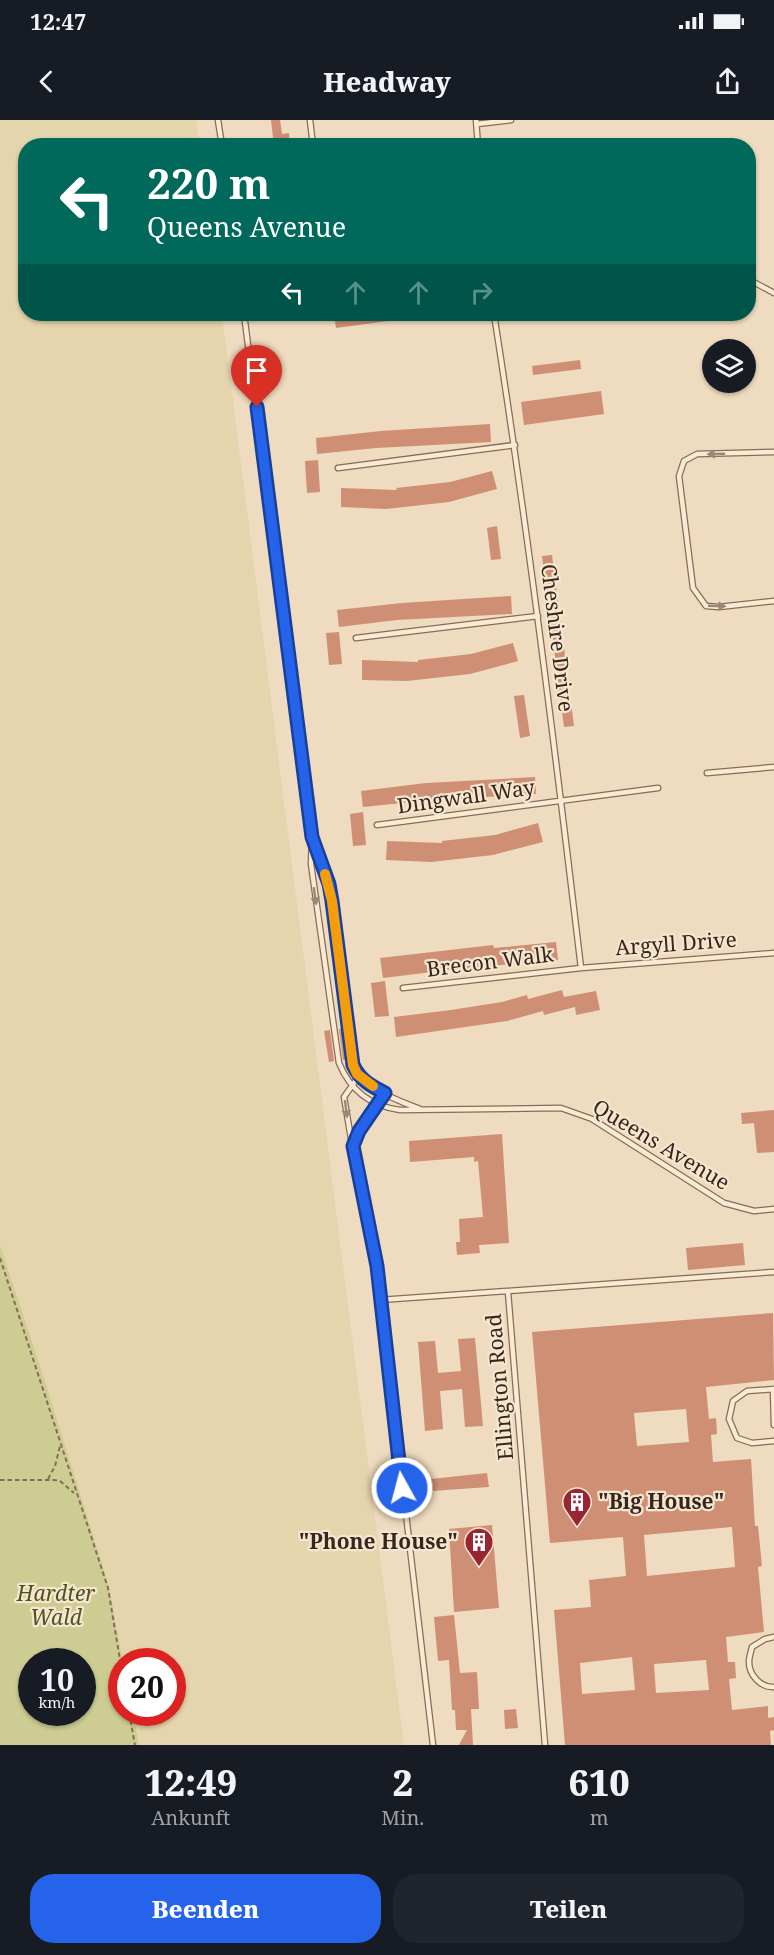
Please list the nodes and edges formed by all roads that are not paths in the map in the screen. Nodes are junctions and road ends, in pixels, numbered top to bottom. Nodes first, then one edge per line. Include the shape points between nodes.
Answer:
1 (219, 120) edge
2 (310, 120) edge
3 (511, 120) edge
4 (477, 122) edge
5 (221, 138) edge
6 (312, 138) edge
7 (478, 138) edge
8 (756, 283) edge
9 (774, 293) edge
10 (245, 321) edge
11 (495, 321) edge
12 (515, 445) junction
13 (774, 452) edge
14 (338, 468) dead end
15 (774, 602) edge
16 (538, 616) junction
17 (356, 638) dead end
18 (774, 767) edge
19 (707, 773) dead end
20 (658, 788) dead end
21 (561, 800) junction
22 (377, 825) dead end
23 (312, 837) junction
24 (774, 953) edge
25 (581, 968) junction
26 (404, 988) dead end
27 (359, 1076) junction
28 (351, 1085) junction
29 (385, 1093) junction
30 (377, 1104) junction
31 (423, 1110) junction
32 (353, 1146) junction
33 (774, 1209) edge
34 (774, 1272) edge
35 (508, 1292) junction
36 (380, 1300) junction
37 (774, 1389) edge
38 (774, 1425) edge
39 (774, 1441) edge
40 (774, 1637) edge
41 (774, 1687) edge
42 (433, 1745) edge
43 (545, 1745) edge

1 - 5 lane
2 - 6 lane
3 - 4 lane
4 - 7 lane
8 - 9 lane
10 - 23 lane, Queens Avenue
11 - 12 lane, Cheshire Drive
12 - 14 lane
12 - 16 lane, Cheshire Drive
13 -> 15 lane via 697,454 684,461 679,476 693,588 706,606
16 - 17 lane
16 - 21 lane, Cheshire Drive
18 - 19 lane
20 - 21 lane, Dingwall Way
21 - 22 lane, Dingwall Way
21 - 25 lane, Cheshire Drive
23 - 27 lane, Queens Avenue via 329,884 353,1065
23 -> 28 lane, Queens Avenue via 311,864 336,1044 339,1063
24 - 25 lane, Argyll Drive
25 - 26 lane, Brecon Walk
27 - 28 lane
27 - 29 lane, Queens Avenue
28 - 30 lane, Queens Avenue
28 -> 32 lane via 344,1097
29 - 30 lane
29 - 31 lane, Queens Avenue
30 - 31 lane, Queens Avenue
30 - 32 lane
31 - 33 lane, Queens Avenue via 561,1108 592,1119 724,1203 754,1211
32 - 36 lane
34 - 35 lane, Ellington Road
35 - 36 lane
35 - 43 lane, Ellington Road
36 - 42 lane
37 - 38 lane
37 - 39 lane via 747,1391 733,1401 729,1419 737,1438 752,1443
40 - 41 lane via 752,1647 749,1663 754,1677

